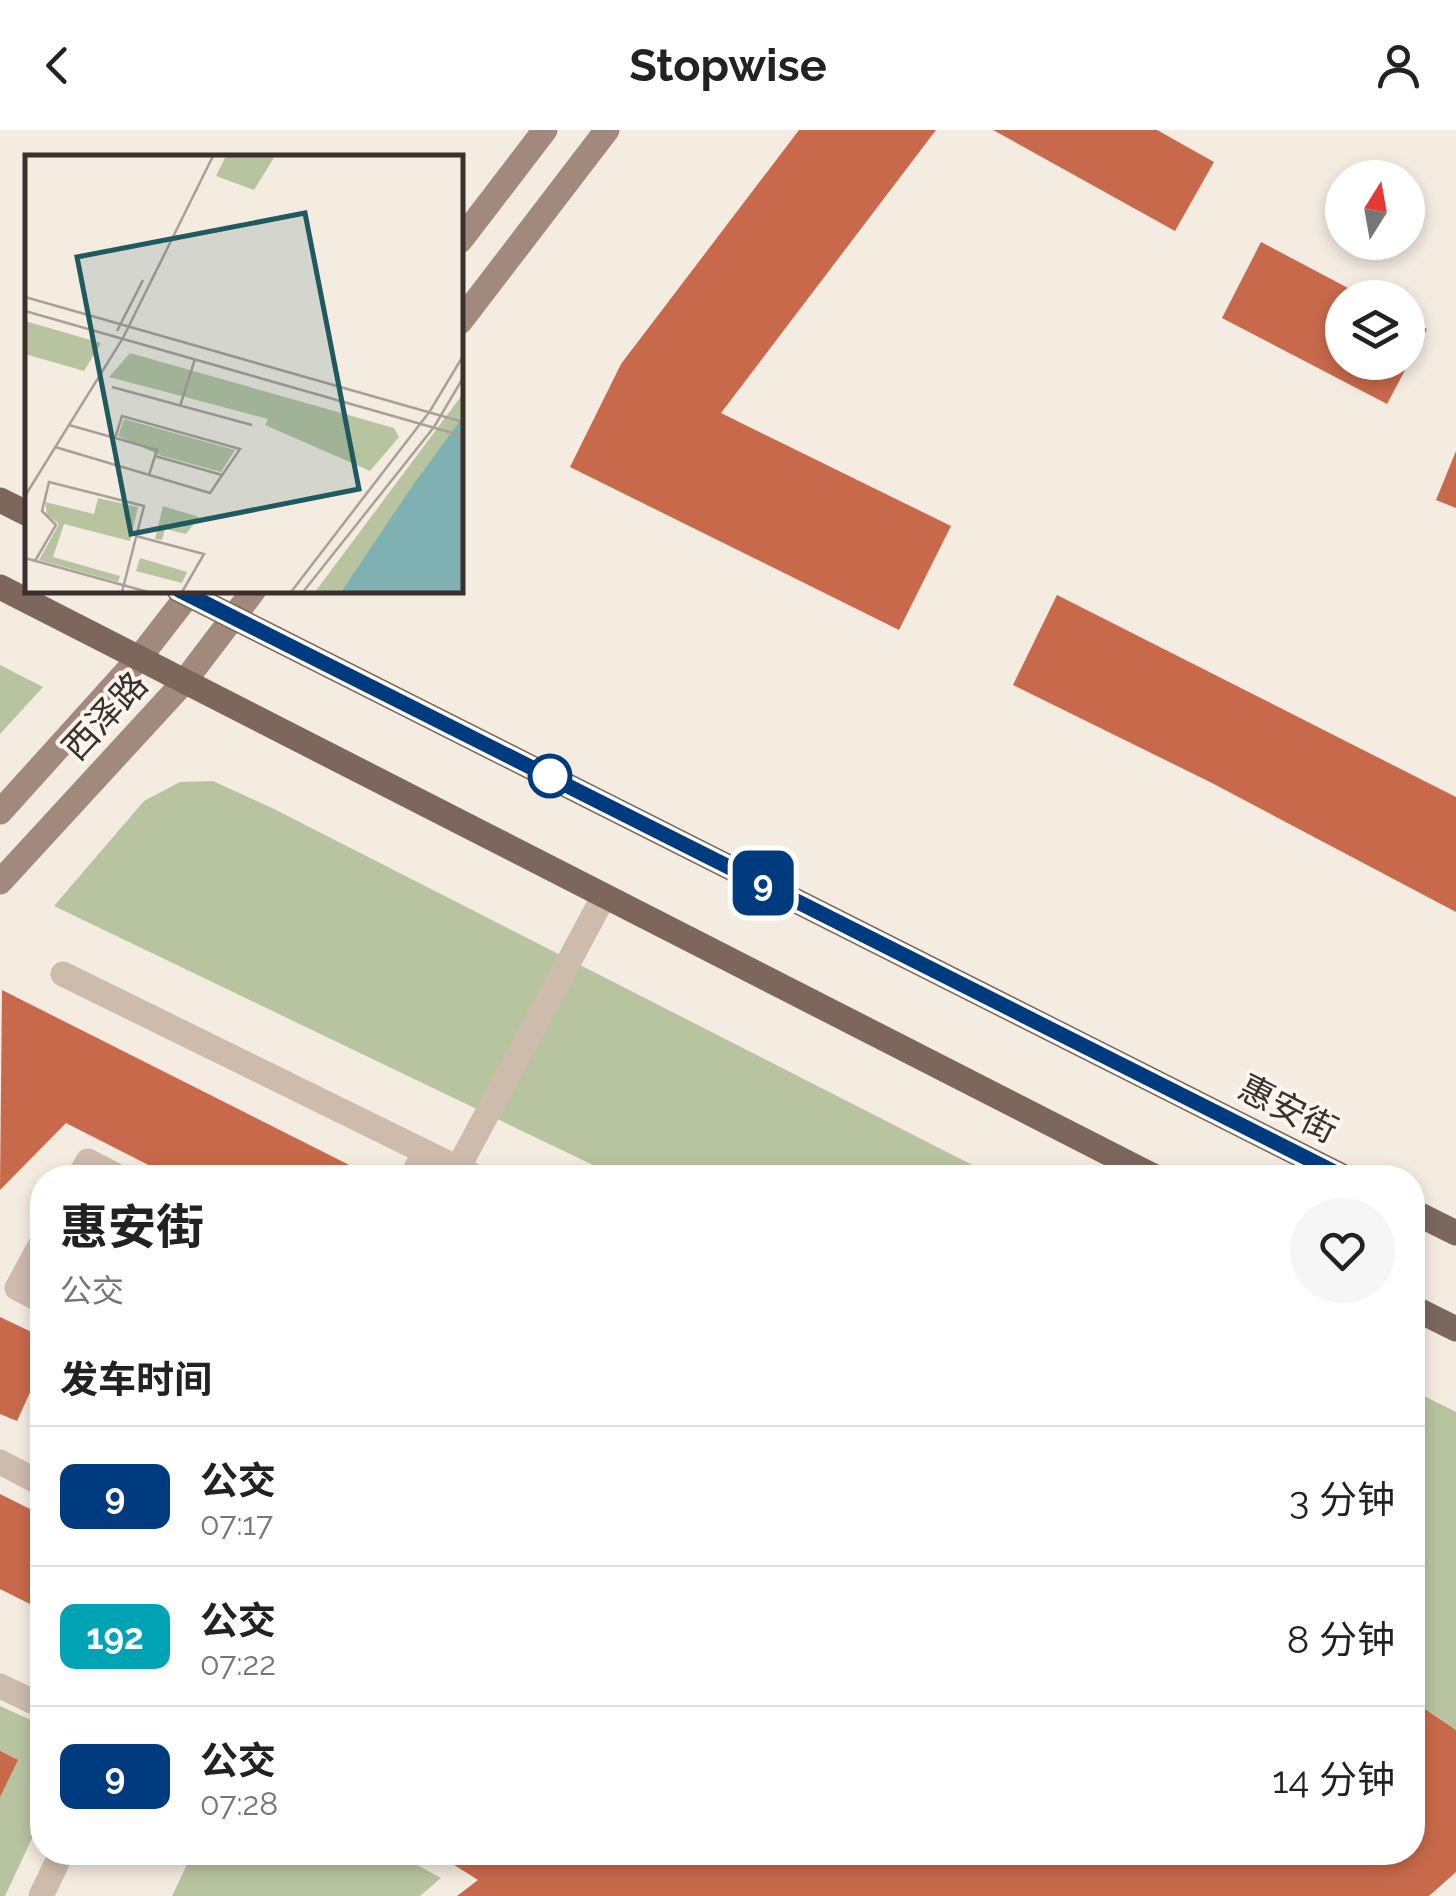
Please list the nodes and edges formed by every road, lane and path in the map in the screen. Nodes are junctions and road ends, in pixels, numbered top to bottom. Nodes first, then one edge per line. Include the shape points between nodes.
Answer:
1 (546, 130) edge
2 (607, 130) edge
3 (462, 238) edge
4 (462, 319) edge
5 (0, 500) edge
6 (25, 512) edge
7 (0, 588) edge
8 (186, 592) edge
9 (252, 592) edge
10 (234, 616) junction
11 (140, 657) junction
12 (184, 682) junction
13 (0, 812) edge
14 (0, 882) edge
15 (604, 896) junction
16 (63, 974) dead end
17 (425, 1152) junction
18 (418, 1165) edge
19 (452, 1165) edge
20 (472, 1165) edge
21 (1132, 1165) edge
22 (1320, 1165) edge
23 (1425, 1218) edge
24 (1456, 1233) edge
25 (30, 1257) edge
26 (9, 1283) edge
27 (1425, 1314) edge
28 (1456, 1330) edge
29 (0, 1462) edge
30 (30, 1478) edge
31 (0, 1686) edge
32 (30, 1700) edge
33 (56, 1865) edge
34 (41, 1896) edge

1 - 3 main road
2 - 4 main road
5 - 6 main road
7 - 11 main road
8 - 10 main road, 惠安街
8 - 11 main road, 西泽路
9 - 10 main road, 西泽路
10 - 12 main road, 西泽路
10 - 22 main road, 惠安街
11 - 12 main road
11 - 13 main road, 西泽路
12 - 14 main road, 西泽路
12 - 15 main road
15 - 20 street
15 - 21 main road
16 - 17 street
17 - 18 street
17 - 19 street
23 - 24 main road
25 - 26 street
27 - 28 main road
29 - 30 street
31 - 32 street
33 - 34 street

